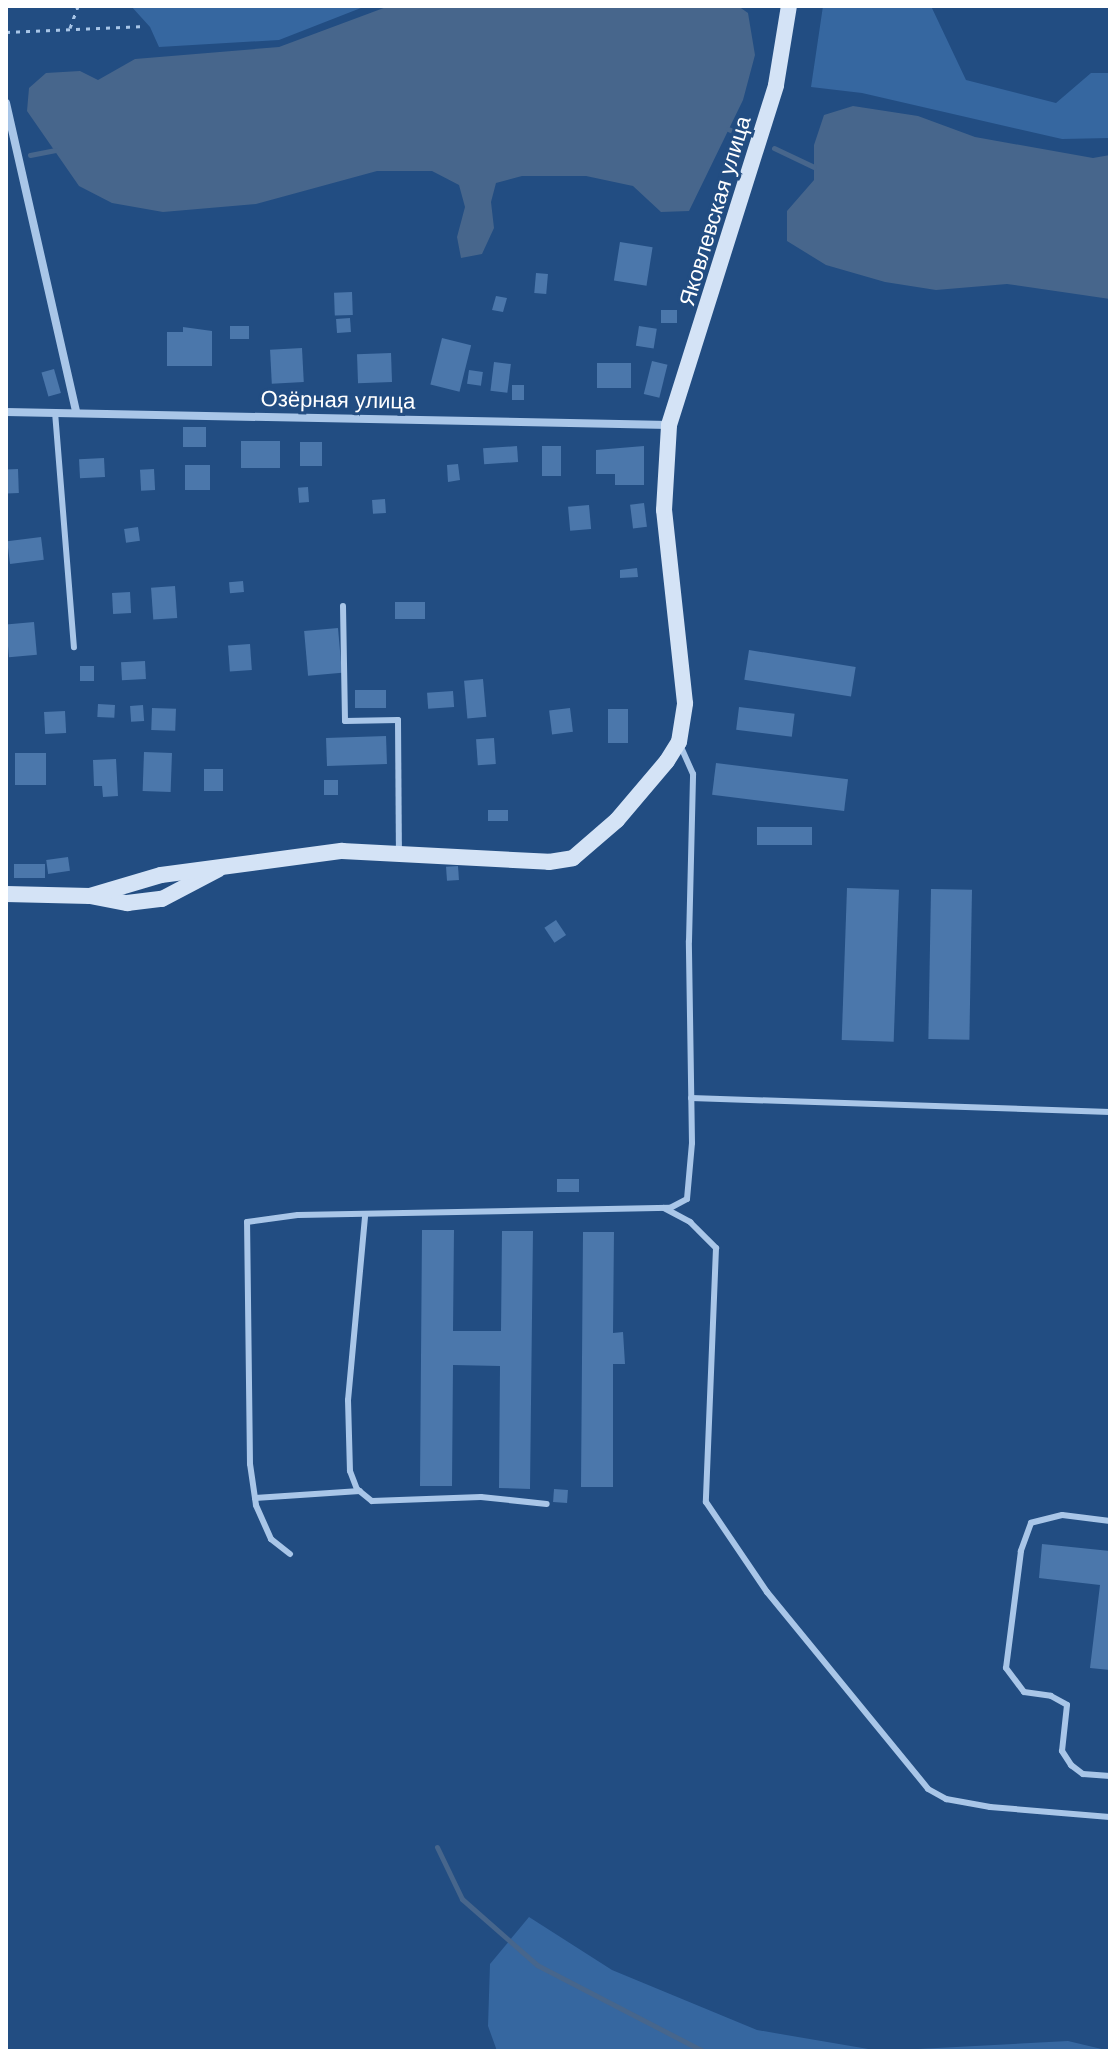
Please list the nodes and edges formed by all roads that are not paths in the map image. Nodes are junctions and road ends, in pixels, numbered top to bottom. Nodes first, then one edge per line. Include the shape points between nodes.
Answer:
1 (789, 6) edge
2 (6, 103) edge
3 (6, 412) edge
4 (55, 412) junction
5 (76, 412) junction
6 (669, 425) junction
7 (343, 606) dead end
8 (74, 647) dead end
9 (679, 742) junction
10 (399, 850) junction
11 (223, 866) junction
12 (6, 894) edge
13 (90, 896) junction
14 (691, 1098) junction
15 (1110, 1112) edge
16 (664, 1208) junction
17 (365, 1217) junction
18 (360, 1491) junction
19 (255, 1498) junction
20 (547, 1504) dead end
21 (1110, 1521) edge
22 (290, 1554) dead end
23 (1110, 1776) edge
24 (1110, 1817) edge

1 - 6 street, Яковлевская улица via 776,85
2 - 5 street
3 - 4 street, Озёрная улица
4 - 5 street, Озёрная улица
4 - 8 lane
5 - 6 street, Озёрная улица
6 - 9 street, Яковлевская улица via 664,510 685,703
7 - 10 lane via 345,721 398,720
9 - 10 street via 617,820 573,858 549,862
9 - 14 lane via 693,774
10 - 11 street via 342,851
11 - 13 street via 161,875
11 - 13 street via 162,899 127,903
12 - 13 street
14 - 15 lane
14 - 16 lane via 687,1199
16 - 17 lane
16 - 24 lane via 690,1222 716,1248 706,1502 767,1592 928,1789 946,1799 990,1807
17 - 18 lane via 348,1400 350,1471
17 - 19 lane via 298,1215 247,1222 247,1404
18 - 19 lane
18 - 20 lane via 372,1501 481,1497
19 - 22 lane via 271,1539
21 - 23 lane via 1062,1515 1031,1523 1021,1551 1006,1668 1024,1692 1067,1705 1062,1751 1071,1765 1083,1774

